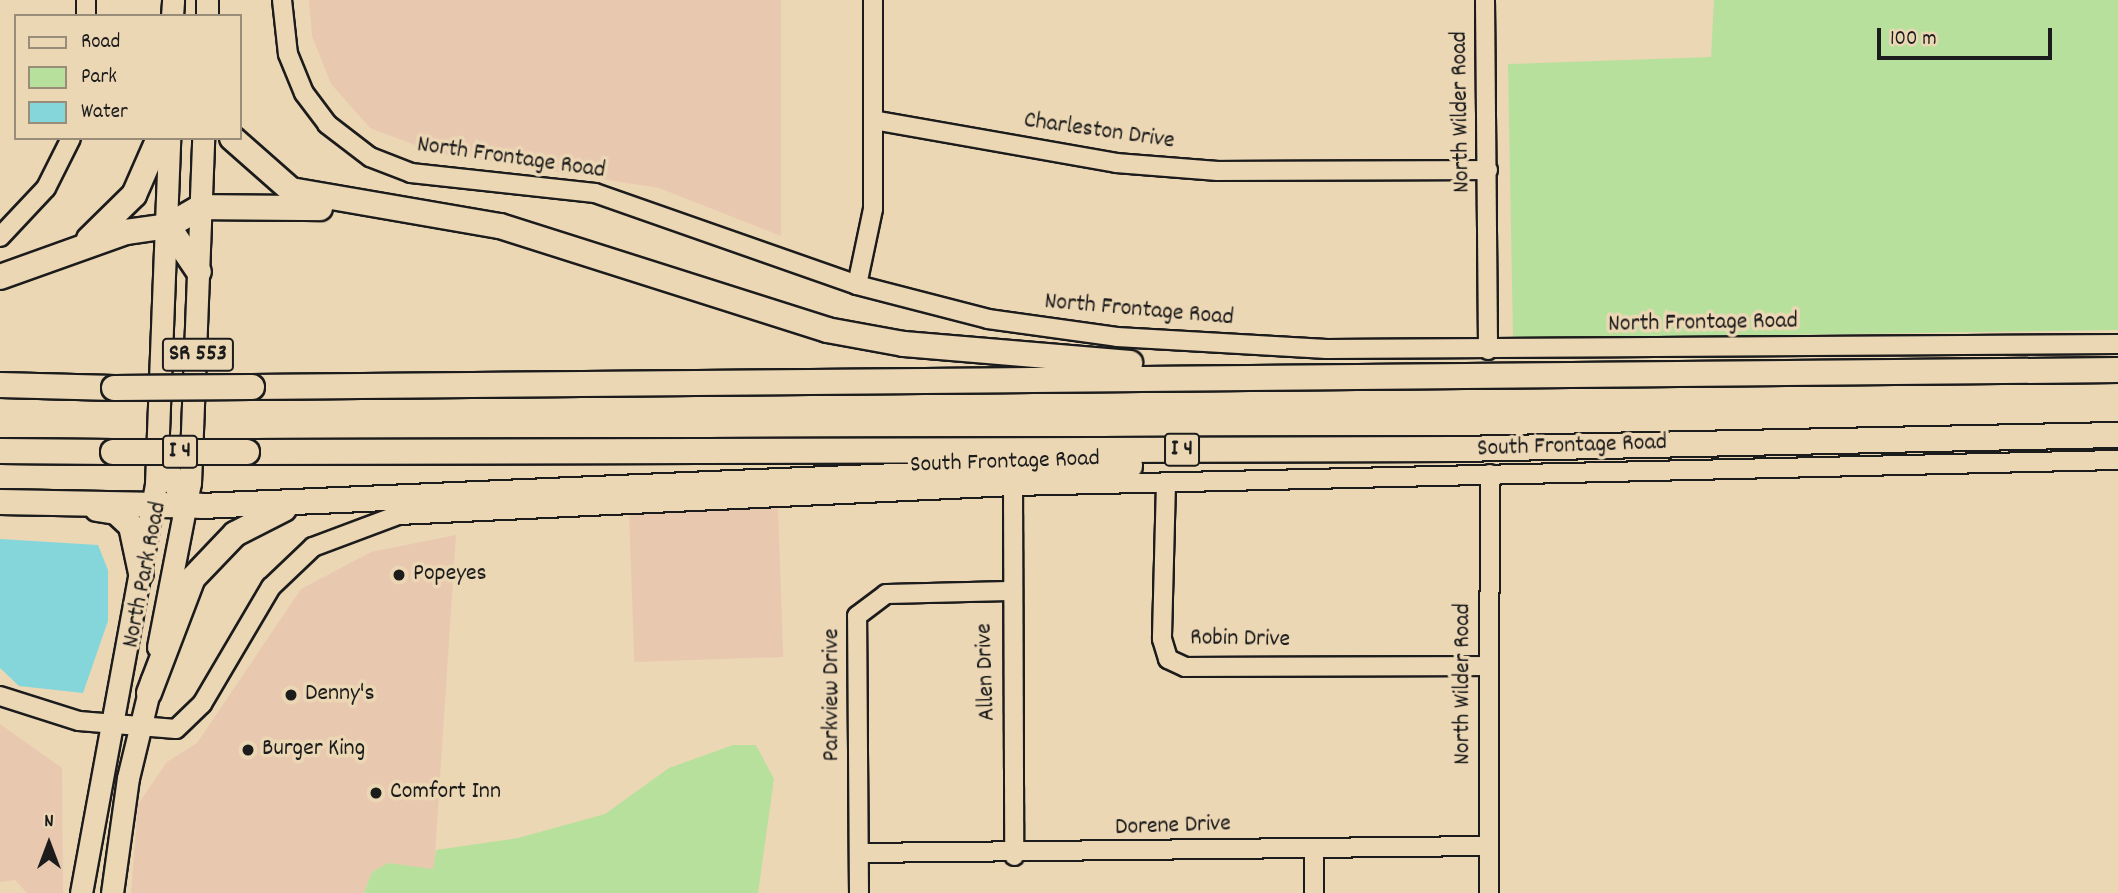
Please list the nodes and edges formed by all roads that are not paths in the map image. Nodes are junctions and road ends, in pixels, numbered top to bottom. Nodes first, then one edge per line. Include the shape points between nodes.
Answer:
1 (282, 0) edge
2 (873, 0) edge
3 (1485, 0) edge
4 (873, 120) junction
5 (70, 140) edge
6 (158, 140) edge
7 (169, 140) edge
8 (203, 140) edge
9 (234, 140) edge
10 (1488, 170) junction
11 (201, 207) junction
12 (168, 226) junction
13 (0, 237) edge
14 (72, 250) junction
15 (626, 268) junction
16 (199, 272) junction
17 (0, 277) edge
18 (857, 285) junction
19 (2118, 344) edge
20 (1488, 350) junction
21 (2118, 370) edge
22 (1213, 376) junction
23 (0, 386) edge
24 (2118, 435) edge
25 (1459, 449) junction
26 (0, 451) edge
27 (158, 457) junction
28 (2118, 460) edge
29 (1490, 474) junction
30 (1166, 483) junction
31 (1013, 486) junction
32 (0, 502) edge
33 (188, 503) junction
34 (308, 503) junction
35 (69, 504) junction
36 (153, 504) junction
37 (141, 573) junction
38 (1010, 592) junction
39 (1488, 666) junction
40 (149, 693) junction
41 (0, 696) edge
42 (107, 724) junction
43 (140, 728) junction
44 (1489, 846) junction
45 (1314, 848) junction
46 (859, 853) junction
47 (1014, 856) junction
48 (81, 893) edge
49 (112, 893) edge
50 (859, 893) edge
51 (1314, 893) edge
52 (1489, 893) edge

1 - 18 street, North Frontage Road via 288,54 304,93 327,124 370,157 411,173 595,193
2 - 4 street
3 - 10 street, North Wilder Road
4 - 10 street, Charleston Drive via 1116,163 1218,171
4 - 18 street via 872,219
5 - 13 street via 46,188
6 - 14 highway via 134,195
7 - 12 main road, North Park Road / SR 553
8 - 11 main road, North Park Road / SR 553
9 - 15 highway via 291,190 499,226
10 - 20 street, North Wilder Road
11 - 12 highway
11 - 15 highway via 407,216
11 - 16 main road, North Park Road / SR 553
12 - 14 highway via 126,232
12 - 16 highway
12 - 27 main road, North Park Road / SR 553
14 - 17 highway
15 - 22 highway via 827,331 1021,356 1172,365
16 - 33 main road, North Park Road / SR 553
18 - 20 street, North Frontage Road via 988,318 1116,337 1327,349
19 - 20 street, North Frontage Road
21 - 22 highway
22 - 23 highway, bridge
24 - 25 highway, I 4
25 - 26 highway, I 4, bridge
25 - 34 highway via 1370,459
27 - 33 highway
27 - 36 main road, North Park Road / SR 553
28 - 29 street, South Frontage Road
29 - 30 street, South Frontage Road
29 - 39 street, North Wilder Road
30 - 31 street, South Frontage Road
30 - 39 street, Robin Drive via 1162,639 1168,659 1185,667
31 - 38 street, Allen Drive
31 - 43 street, South Frontage Road via 380,517 313,547 271,587 187,723 164,730
32 - 35 highway
33 - 34 highway
33 - 36 highway
33 - 40 main road, North Park Road / SR 553
34 - 40 highway via 252,523 207,559 177,611
35 - 36 highway
35 - 37 highway via 116,512 125,519 135,534
36 - 37 main road, North Park Road / SR 553
37 - 42 main road, North Park Road / SR 553
38 - 46 street, Parkview Drive via 886,594 857,616
38 - 47 street, Allen Drive
39 - 44 street, North Wilder Road
40 - 43 main road, North Park Road / SR 553
41 - 42 street, South Frontage Road via 15,706
42 - 43 street, South Frontage Road
42 - 48 main road, North Park Road / SR 553
43 - 49 main road, North Park Road / SR 553
44 - 45 street, Dorene Drive
44 - 52 street, North Wilder Road
45 - 47 street, Dorene Drive
45 - 51 street
46 - 47 street, Dorene Drive
46 - 50 street, Parkview Drive

